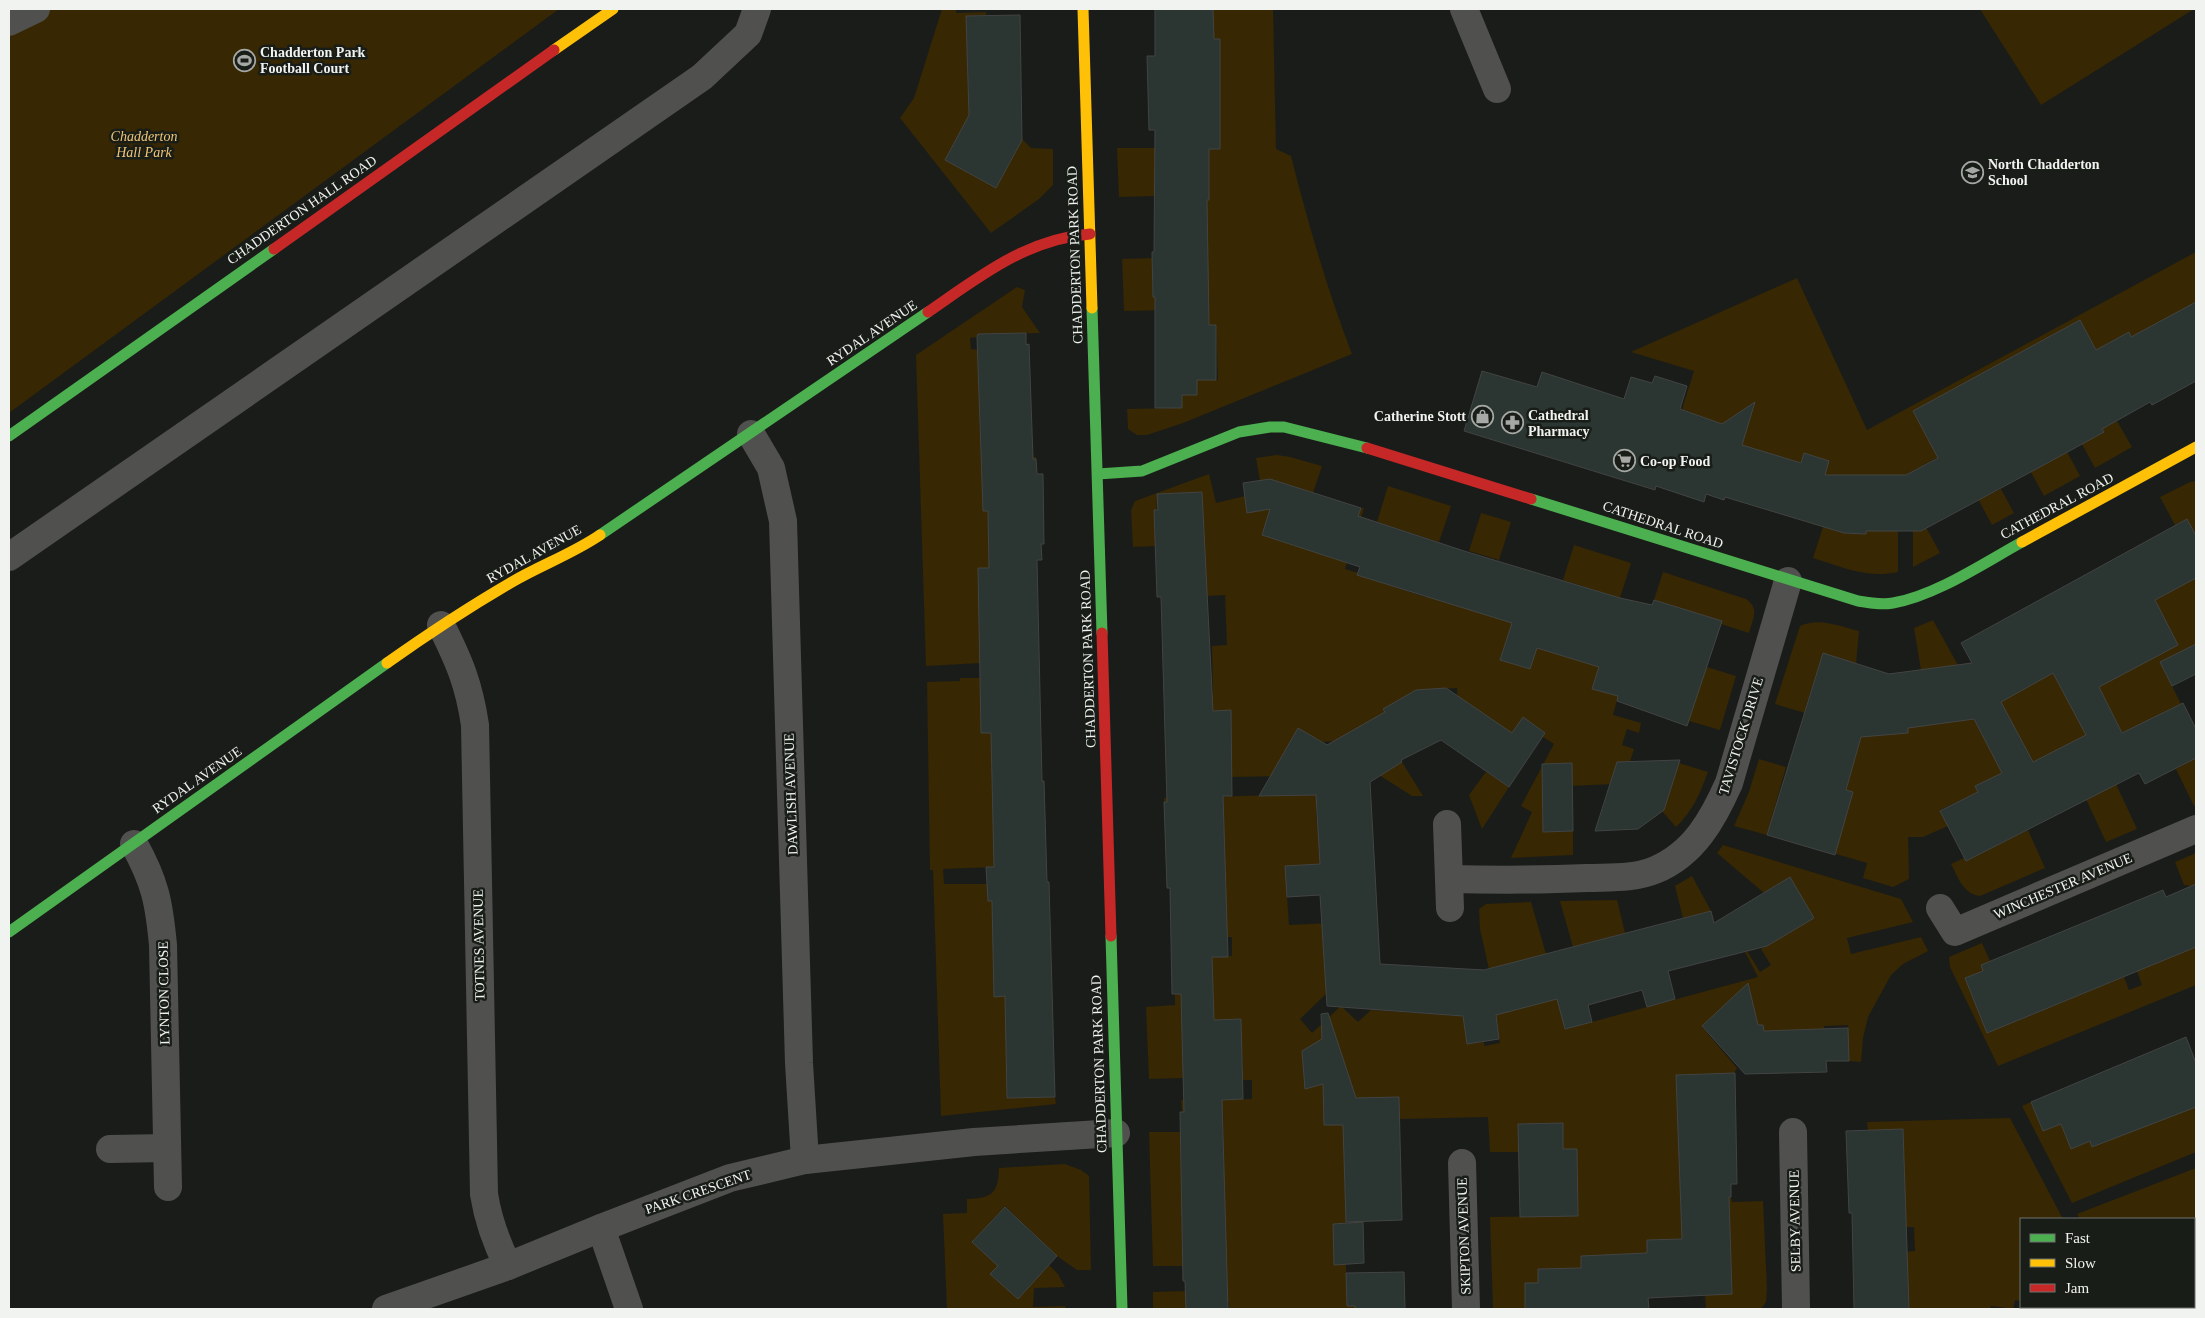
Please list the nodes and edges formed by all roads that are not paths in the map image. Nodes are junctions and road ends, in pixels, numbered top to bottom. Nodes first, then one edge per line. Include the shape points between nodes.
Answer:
1 (36, 9) edge
2 (613, 9) edge
3 (757, 9) edge
4 (1083, 9) edge
5 (1464, 9) edge
6 (9, 22) edge
7 (1497, 89) dead end
8 (1090, 234) junction
9 (751, 434) junction
10 (9, 436) edge
11 (2196, 447) edge
12 (1098, 474) junction
13 (9, 557) edge
14 (1788, 581) junction
15 (441, 625) junction
16 (1447, 824) dead end
17 (2196, 829) edge
18 (134, 844) junction
19 (1449, 879) junction
20 (1450, 908) dead end
21 (1940, 908) dead end
22 (9, 932) edge
23 (1793, 1132) dead end
24 (1116, 1133) junction
25 (167, 1148) junction
26 (110, 1149) dead end
27 (805, 1160) junction
28 (1462, 1163) dead end
29 (168, 1187) dead end
30 (601, 1228) junction
31 (508, 1266) junction
32 (386, 1309) edge
33 (629, 1309) edge
34 (1122, 1309) edge
35 (1466, 1309) edge
36 (1796, 1309) edge

1 - 6 street
2 - 10 street, CHADDERTON HALL ROAD
3 - 13 street via 748,34 702,77
4 - 8 street, CHADDERTON PARK ROAD
5 - 7 street
8 - 9 street, RYDAL AVENUE via 1040,244 1008,258
8 - 12 street, CHADDERTON PARK ROAD
9 - 15 street, RYDAL AVENUE via 582,547 514,581
9 - 27 street, DAWLISH AVENUE via 771,468 783,521 799,1062
11 - 14 street, CATHEDRAL ROAD via 1914,598 1875,604
12 - 14 street, CATHEDRAL ROAD via 1142,471 1239,432 1284,427 1346,441
12 - 24 street, CHADDERTON PARK ROAD
14 - 19 street, TAVISTOCK DRIVE via 1729,783 1702,834 1683,853 1654,870 1623,877
15 - 18 street, RYDAL AVENUE
15 - 31 street, TOTNES AVENUE via 462,666 471,695 475,725 484,1194 495,1239
16 - 19 street
17 - 21 street, WINCHESTER AVENUE via 1955,932
18 - 22 street, RYDAL AVENUE
18 - 25 street, LYNTON CLOSE via 154,883 160,910
19 - 20 street
23 - 36 street, SELBY AVENUE
24 - 27 street, PARK CRESCENT via 974,1142
24 - 34 street, CHADDERTON PARK ROAD
25 - 26 street
25 - 29 street, LYNTON CLOSE
27 - 30 street, PARK CRESCENT via 730,1178
28 - 35 street, SKIPTON AVENUE
30 - 31 street, PARK CRESCENT
30 - 33 street
31 - 32 street, PARK CRESCENT

